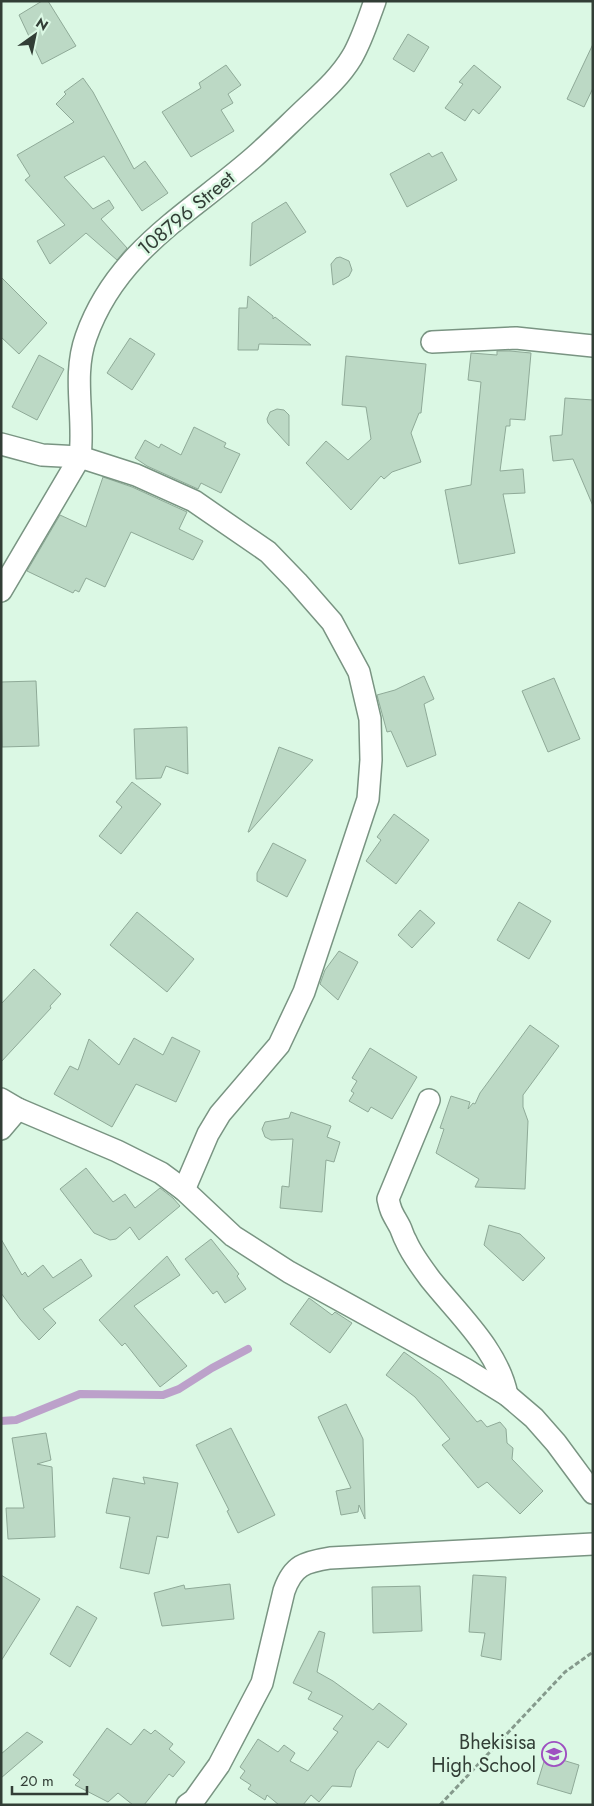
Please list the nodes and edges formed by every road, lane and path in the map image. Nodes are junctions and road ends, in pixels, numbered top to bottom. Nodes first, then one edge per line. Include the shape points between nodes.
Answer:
1 (374, 1) edge
2 (432, 342) dead end
3 (593, 346) edge
4 (1, 444) edge
5 (80, 457) junction
6 (1, 591) edge
7 (429, 1100) dead end
8 (9, 1104) edge
9 (1, 1129) edge
10 (184, 1190) junction
11 (507, 1395) junction
12 (593, 1493) edge
13 (593, 1544) edge
14 (593, 1652) edge
15 (186, 1805) edge
16 (440, 1805) edge

1 - 5 street, 108796 Street via 365,29 337,78 253,157 140,251 108,292 92,320 80,358
2 - 3 street via 516,338
4 - 5 street via 42,455
5 - 6 street, 108796 Street
5 - 10 street via 136,475 194,501 268,552 332,622 359,672 370,719 368,799 304,992 279,1046 220,1114
7 - 11 street via 388,1199 392,1214 416,1259 498,1367
8 - 9 street
8 - 10 street via 117,1151 161,1173
10 - 11 street via 233,1236 289,1272
11 - 12 street via 556,1443
13 - 15 street via 330,1558 310,1561 296,1569 284,1591 262,1683 219,1765 194,1800
14 - 16 path via 565,1672

